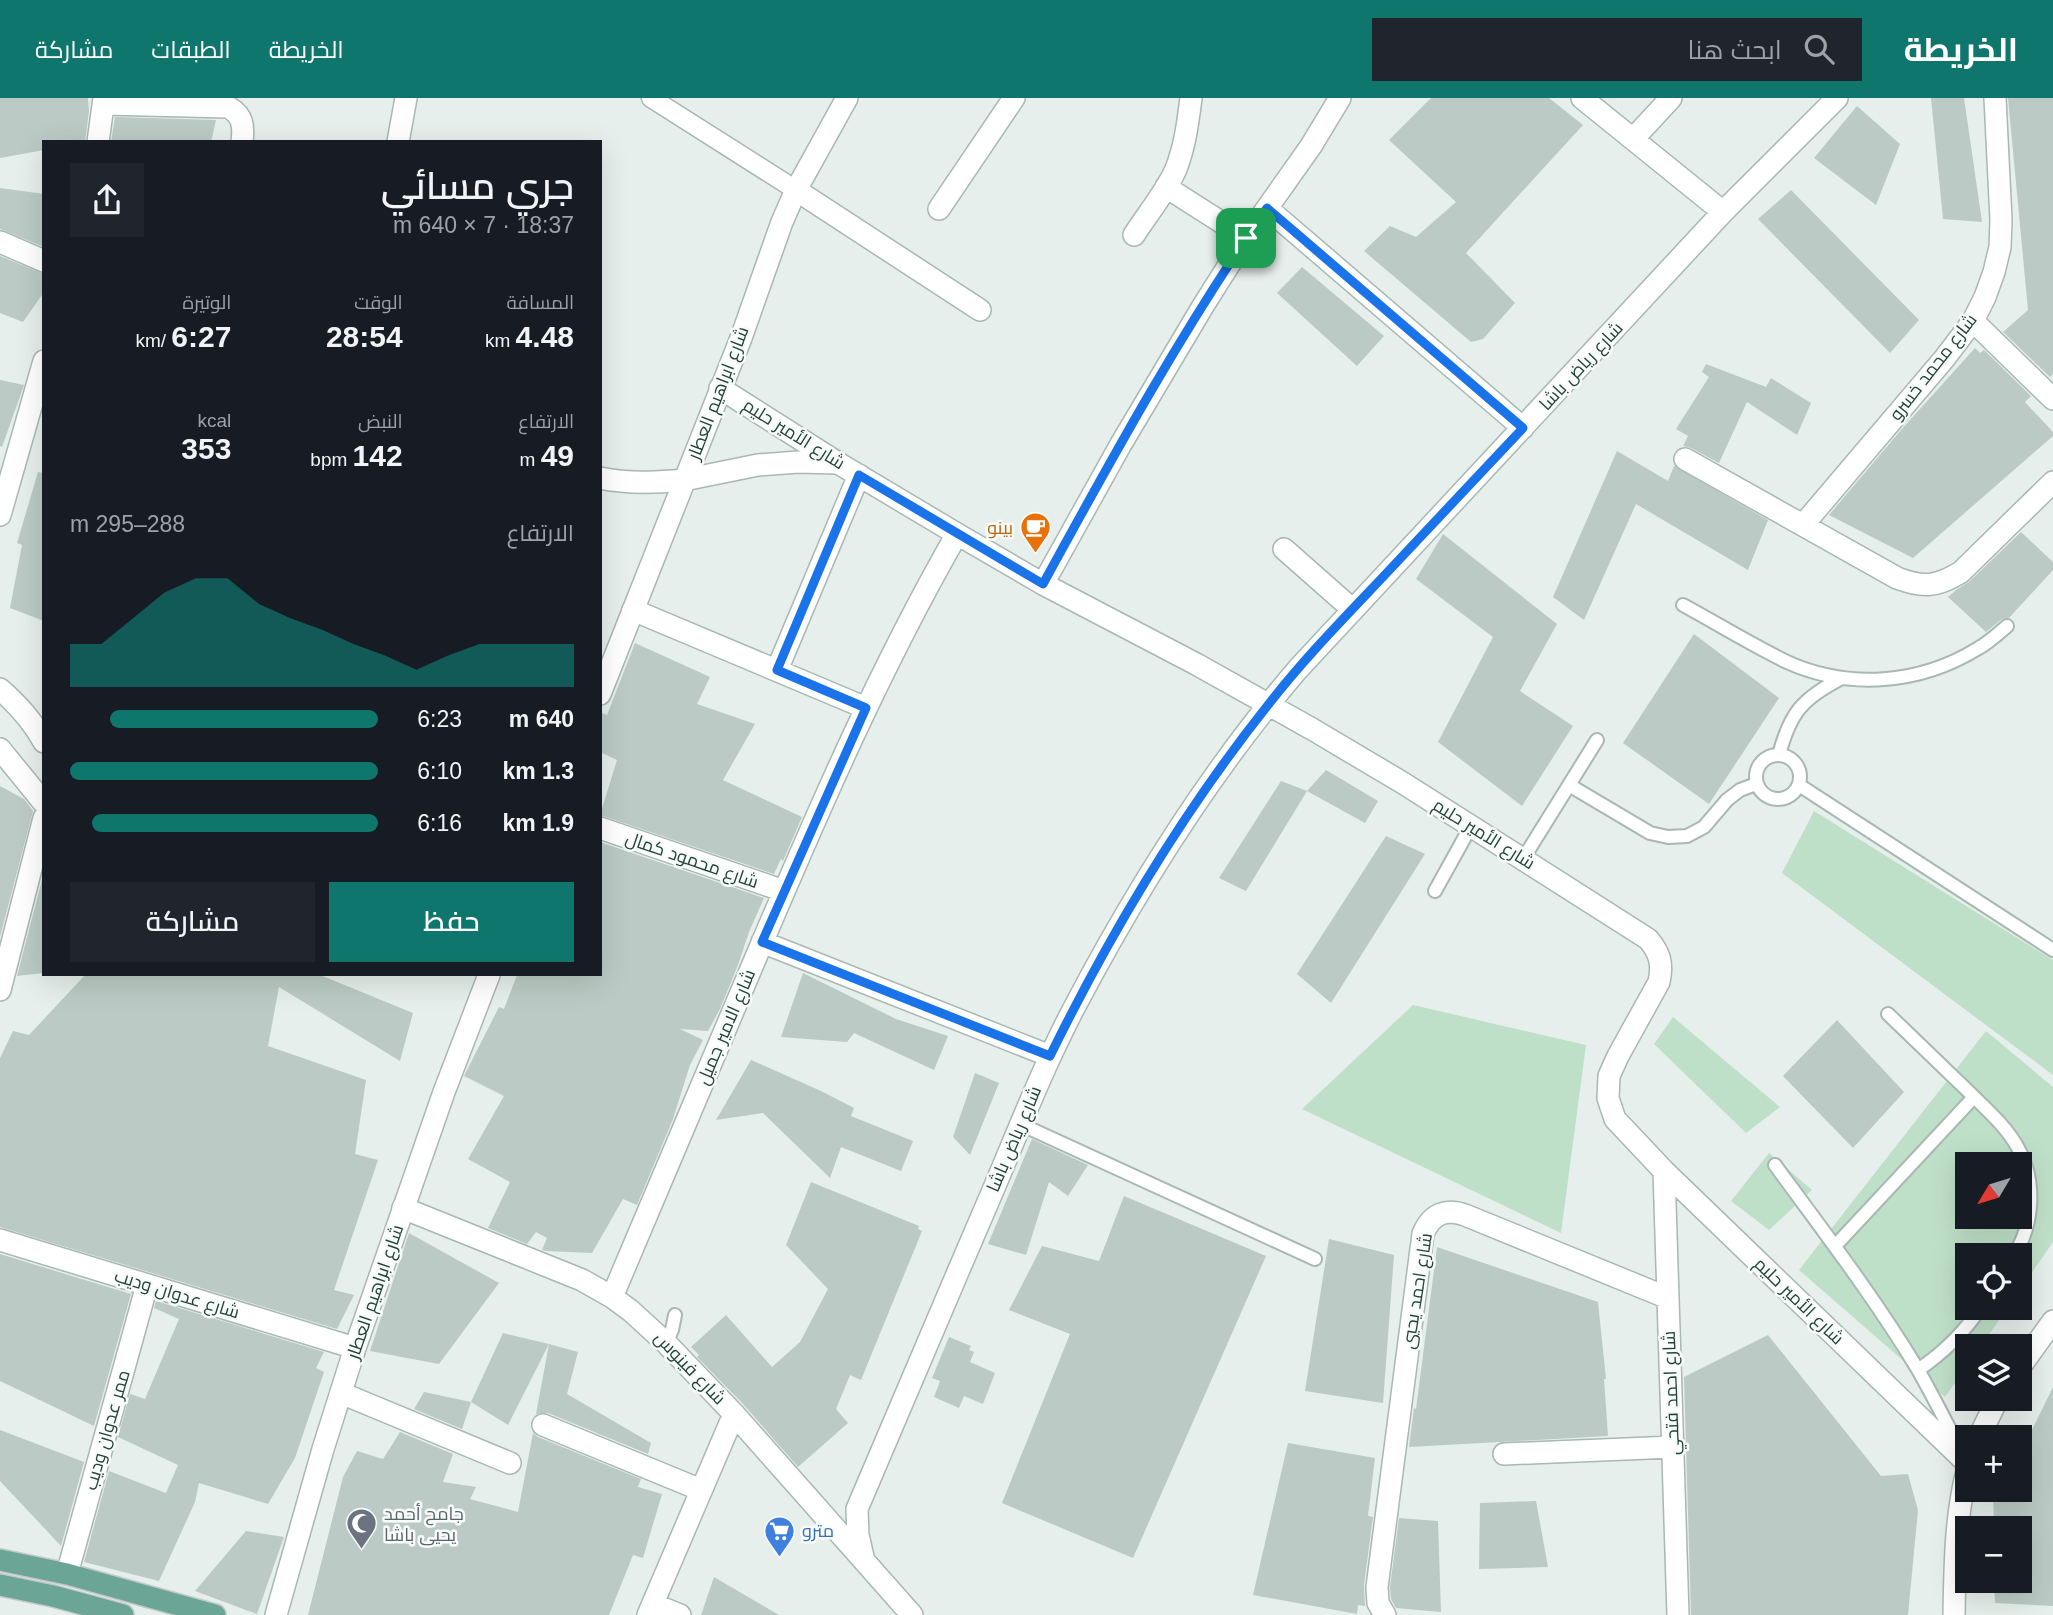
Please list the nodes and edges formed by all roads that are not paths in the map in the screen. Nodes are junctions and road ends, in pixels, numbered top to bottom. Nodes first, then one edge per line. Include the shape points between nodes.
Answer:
1 (406, 98) edge
2 (651, 98) edge
3 (847, 98) edge
4 (1014, 98) edge
5 (1191, 98) edge
6 (1340, 98) edge
7 (1582, 98) edge
8 (1671, 98) edge
9 (1837, 98) edge
10 (1995, 98) edge
11 (104, 101) edge
12 (1633, 139) junction
13 (98, 140) edge
14 (242, 140) edge
15 (398, 140) edge
16 (1166, 187) junction
17 (796, 190) junction
18 (1267, 208) junction
19 (939, 209) dead end
20 (1723, 212) junction
21 (1134, 235) dead end
22 (1246, 238) junction
23 (0, 242) edge
24 (42, 260) edge
25 (980, 310) dead end
26 (1973, 321) junction
27 (42, 368) edge
28 (720, 388) junction
29 (2053, 399) edge
30 (1523, 428) junction
31 (1685, 459) dead end
32 (838, 463) junction
33 (859, 475) junction
34 (602, 478) edge
35 (684, 480) junction
36 (2053, 482) edge
37 (0, 515) edge
38 (1803, 525) junction
39 (957, 534) junction
40 (1284, 549) dead end
41 (1043, 584) junction
42 (1684, 605) dead end
43 (1352, 609) junction
44 (633, 610) junction
45 (2007, 626) dead end
46 (777, 670) junction
47 (1840, 679) junction
48 (602, 689) edge
49 (0, 690) edge
50 (1268, 704) junction
51 (866, 708) junction
52 (42, 738) edge
53 (1597, 740) dead end
54 (0, 748) edge
55 (1779, 755) junction
56 (1756, 784) junction
57 (1569, 785) junction
58 (1799, 785) junction
59 (42, 800) edge
60 (42, 826) edge
61 (1471, 826) junction
62 (602, 829) edge
63 (1523, 859) junction
64 (784, 891) junction
65 (1435, 891) dead end
66 (762, 942) junction
67 (2053, 950) edge
68 (489, 976) edge
69 (0, 990) edge
70 (1888, 1014) dead end
71 (1050, 1056) junction
72 (1974, 1097) junction
73 (1020, 1124) junction
74 (1775, 1165) dead end
75 (1664, 1171) junction
76 (403, 1208) junction
77 (0, 1240) edge
78 (2021, 1243) edge
79 (1835, 1247) junction
80 (1315, 1259) dead end
81 (147, 1285) junction
82 (612, 1297) junction
83 (1668, 1298) junction
84 (675, 1315) dead end
85 (1972, 1320) edge
86 (2053, 1321) edge
87 (666, 1343) junction
88 (355, 1348) junction
89 (2032, 1350) edge
90 (1918, 1370) junction
91 (341, 1393) junction
92 (734, 1414) junction
93 (543, 1426) dead end
94 (1955, 1439) edge
95 (1673, 1447) junction
96 (1955, 1450) edge
97 (1504, 1454) dead end
98 (510, 1463) dead end
99 (702, 1490) junction
100 (1960, 1502) edge
101 (0, 1560) edge
102 (864, 1561) junction
103 (67, 1574) junction
104 (0, 1585) edge
105 (651, 1610) edge
106 (99, 1612) edge
107 (123, 1615) edge
108 (215, 1615) edge
109 (276, 1615) edge
110 (680, 1615) edge
111 (912, 1615) edge
112 (1385, 1615) edge
113 (1678, 1615) edge
114 (1954, 1615) edge

1 - 15 street
2 - 17 street
3 - 17 street, شارع ابراهيم العطار
4 - 19 street
5 - 16 street via 1182,149
6 - 18 street
7 - 12 street
8 - 12 street
9 - 20 street, شارع رياض باشا
10 - 26 street, شارع محمد خسرو via 2000,247
11 - 13 street
11 - 14 street via 228,107 242,122
12 - 20 street
16 - 21 street
16 - 22 street
17 - 25 street
17 - 28 street, شارع ابراهيم العطار
18 - 22 street
18 - 30 street
20 - 30 street, شارع رياض باشا
22 - 41 street
23 - 24 street
26 - 29 street
26 - 38 street, شارع محمد خسرو
27 - 37 street
28 - 32 street, شارع الأمير حليم
28 - 35 street, شارع ابراهيم العطار
30 - 43 street, شارع رياض باشا
31 - 38 street
32 - 33 street, شارع الأمير حليم
32 - 35 street via 758,465
33 - 39 street, شارع الأمير حليم
33 - 46 street
34 - 35 street via 650,484
35 - 44 street, شارع ابراهيم العطار
36 - 38 street via 1961,572 1930,585 1897,578
39 - 41 street, شارع الأمير حليم
39 - 51 street, شارع الامير جميل
40 - 43 street
41 - 50 street, شارع الأمير حليم
42 - 47 lane via 1787,662
43 - 50 street, شارع رياض باشا
44 - 46 street
44 - 48 street, شارع ابراهيم العطار
45 - 47 lane via 1947,665 1877,681
46 - 51 street
47 - 55 lane via 1799,708 1785,730
49 - 52 street via 22,708
50 - 61 street, شارع الأمير حليم
50 - 71 street, شارع رياض باشا via 1150,874
51 - 64 street, شارع الامير جميل
53 - 57 lane
54 - 59 street
55 - 56 lane via 1760,763
55 - 58 lane via 1797,765
56 - 57 lane via 1727,800 1704,827 1668,837 1650,833
56 - 58 lane via 1771,800 1793,795
57 - 63 lane
58 - 67 lane
60 - 69 street
61 - 63 street, شارع الأمير حليم
61 - 65 lane
62 - 64 street, شارع محمود كمال
63 - 75 street, شارع الأمير حليم via 1648,939 1661,959 1660,982 1609,1076 1608,1098 1615,1118
64 - 66 street, شارع الامير جميل
66 - 71 street
66 - 82 street, شارع الامير جميل
68 - 76 street, شارع ابراهيم العطار
70 - 72 lane
71 - 73 street, شارع رياض باشا
72 - 78 lane via 2019,1148 2030,1180 2030,1213
72 - 79 lane
73 - 80 lane
73 - 102 street, شارع رياض باشا via 857,1509
74 - 79 lane
75 - 83 street, شارع احمد فتحي
75 - 96 street, شارع الأمير حليم
76 - 82 street, شارع فينوس via 582,1280
76 - 88 street, شارع ابراهيم العطار
77 - 81 street, شارع عدوان وديب
79 - 90 lane
81 - 88 street, شارع عدوان وديب
81 - 103 street, ممر عدوان وديب
82 - 87 street, شارع فينوس
83 - 95 street, شارع احمد فتحي
83 - 112 street, شارع احمد يحيي via 1465,1214 1448,1211 1432,1219 1423,1234 1377,1587
84 - 87 lane
85 - 90 lane via 1950,1346
86 - 89 street
87 - 92 street, شارع فينوس
88 - 91 street, شارع ابراهيم العطار
90 - 94 lane
91 - 98 street
91 - 109 street, شارع ابراهيم العطار
92 - 99 street
92 - 102 street, شارع فينوس
93 - 99 street
95 - 97 street
95 - 113 street, شارع احمد فتحي
99 - 105 street
100 - 114 street
101 - 103 main road
102 - 111 street, شارع فينوس
103 - 108 main road
104 - 106 main road
105 - 110 street
106 - 107 main road

